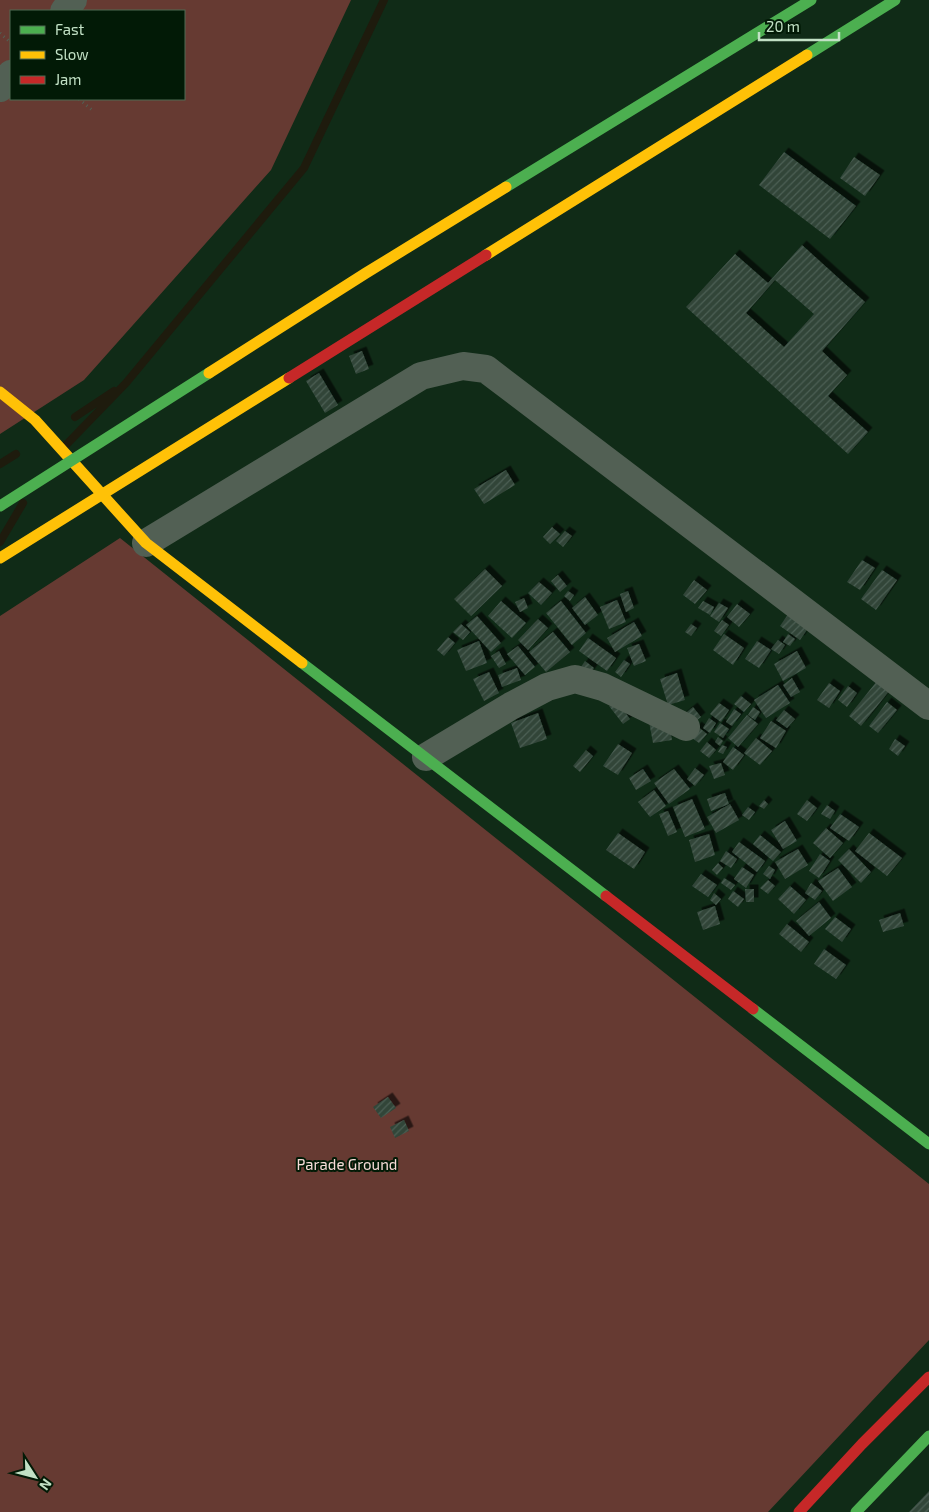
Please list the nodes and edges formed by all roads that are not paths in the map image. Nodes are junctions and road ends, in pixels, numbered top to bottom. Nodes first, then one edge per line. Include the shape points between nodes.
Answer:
1 (73, 0) edge
2 (811, 0) edge
3 (895, 0) edge
4 (65, 10) edge
5 (10, 75) edge
6 (0, 88) edge
7 (0, 392) edge
8 (0, 506) edge
9 (146, 543) junction
10 (0, 558) edge
11 (929, 706) edge
12 (686, 727) dead end
13 (426, 758) junction
14 (929, 1144) edge
15 (929, 1377) edge
16 (929, 1436) edge
17 (799, 1512) edge
18 (856, 1512) edge

1 - 4 street
2 - 8 main road, bridge via 375,268
3 - 10 main road, bridge
5 - 6 street
7 - 9 main road via 35,420
9 - 11 street via 421,376 463,366 486,369
9 - 13 main road
12 - 13 street via 603,688 575,679 547,687 511,706
13 - 14 main road
15 - 17 main road
16 - 18 main road

